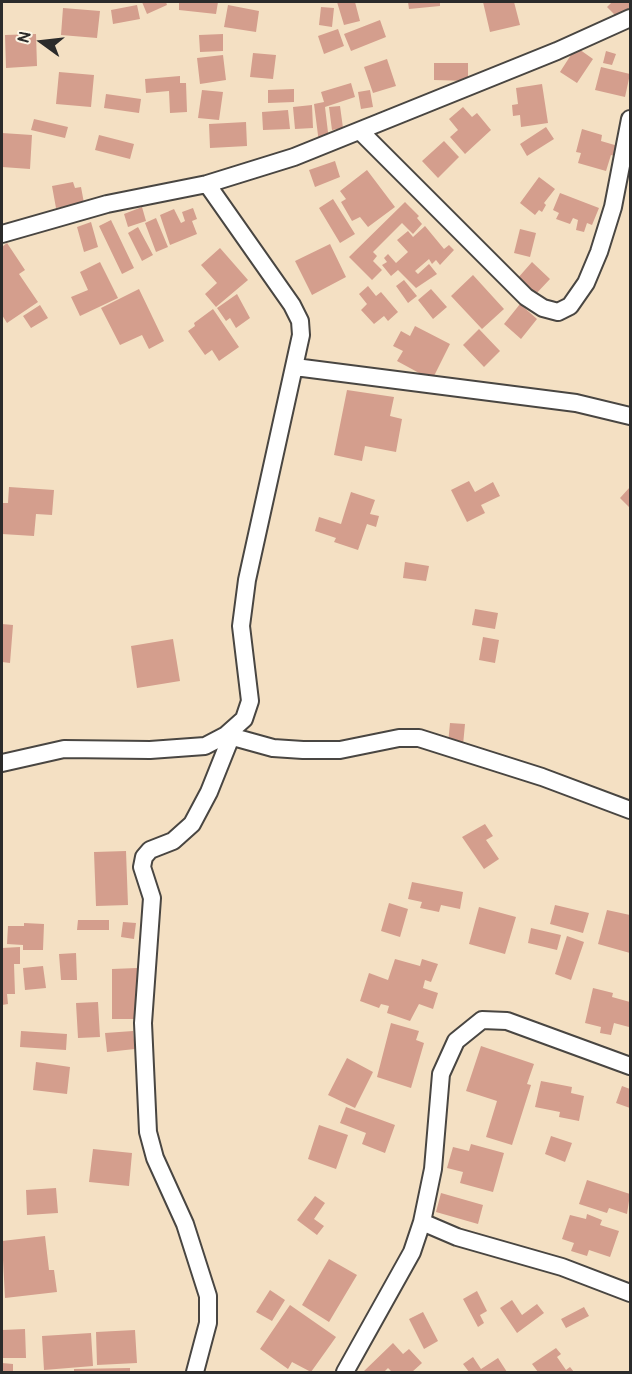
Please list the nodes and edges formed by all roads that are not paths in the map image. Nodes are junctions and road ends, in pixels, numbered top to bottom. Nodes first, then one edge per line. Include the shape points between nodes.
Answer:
1 (630, 18) edge
2 (630, 119) edge
3 (360, 130) junction
4 (207, 184) junction
5 (2, 234) edge
6 (295, 367) junction
7 (630, 416) edge
8 (228, 736) junction
9 (2, 763) edge
10 (630, 810) edge
11 (630, 1066) edge
12 (422, 1222) junction
13 (630, 1293) edge
14 (195, 1372) edge
15 (345, 1372) edge

1 - 3 street
2 - 3 street via 613,207 599,252 586,283 570,306 558,312 526,297
3 - 4 street via 294,157
4 - 5 street via 108,204
4 - 6 street via 300,321
6 - 7 street via 564,401
6 - 8 street via 260,512 244,603 242,645 250,701 244,719
8 - 9 street via 205,746 182,749 64,749
8 - 10 street via 273,748 303,750 340,750 399,738 419,738
8 - 14 street via 209,792 192,824 173,841 150,850 142,867 152,898 143,1023 148,1131 208,1296 208,1323
11 - 12 street via 507,1020 482,1020 456,1041 441,1074 433,1169
12 - 13 street
12 - 15 street via 412,1252

